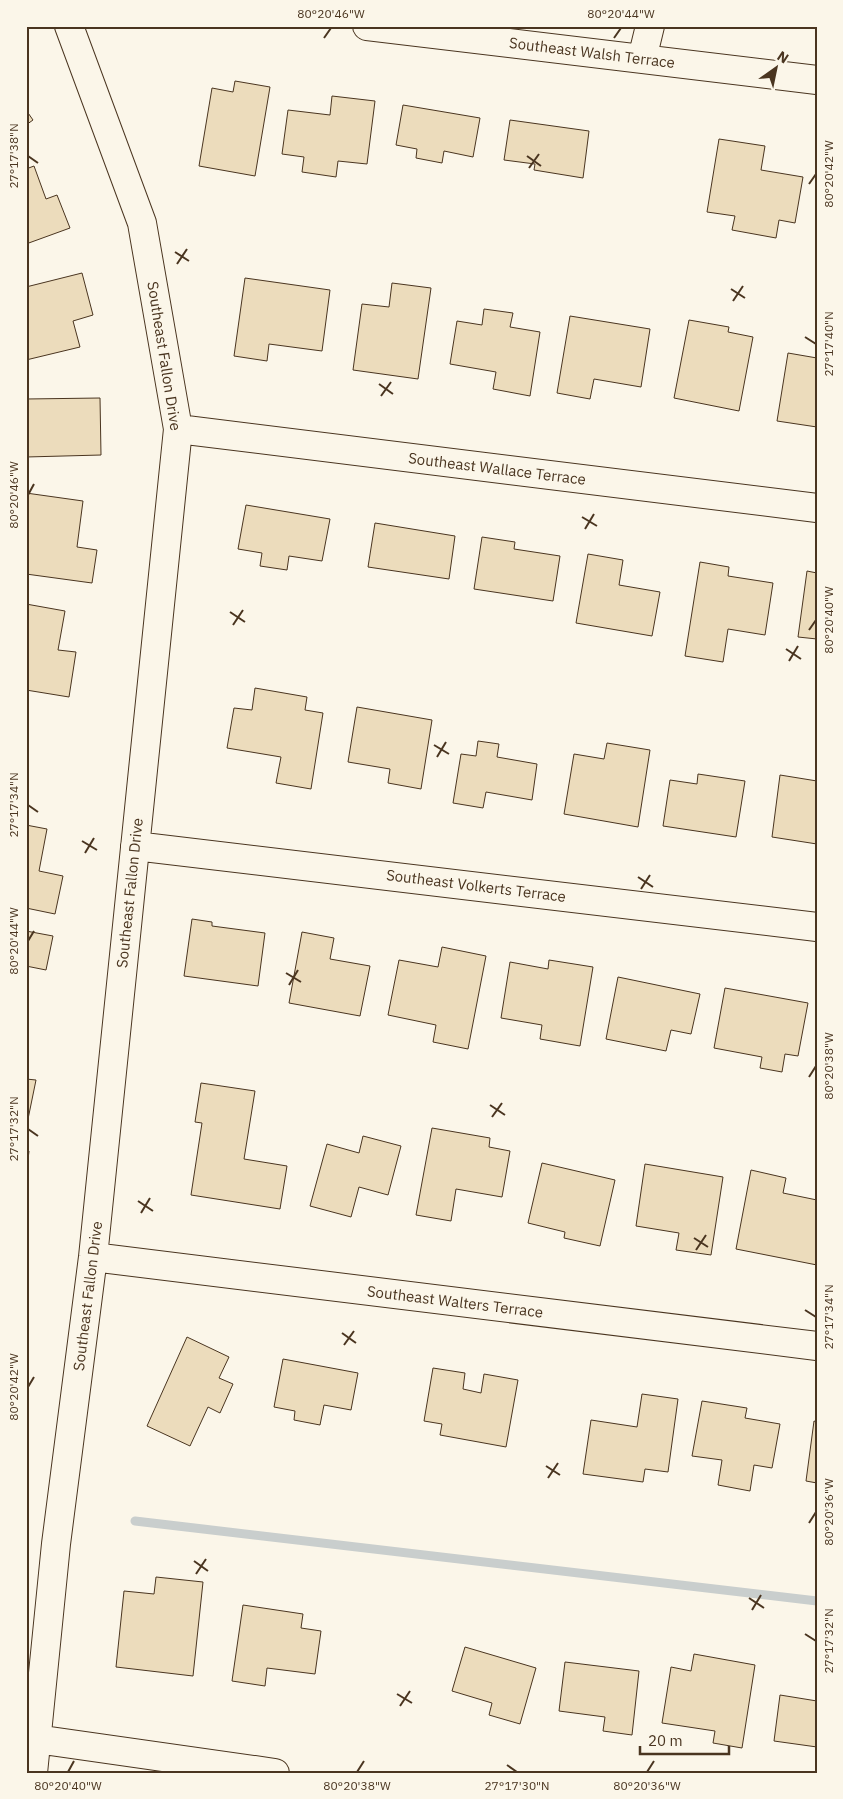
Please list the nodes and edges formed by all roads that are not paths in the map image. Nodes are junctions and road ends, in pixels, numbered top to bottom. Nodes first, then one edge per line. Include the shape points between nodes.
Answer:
1 (69, 26) edge
2 (367, 26) edge
3 (650, 26) edge
4 (642, 58) junction
5 (817, 80) edge
6 (178, 429) junction
7 (817, 508) edge
8 (135, 846) junction
9 (817, 927) edge
10 (93, 1257) junction
11 (817, 1346) edge
12 (36, 1739) junction
13 (33, 1773) edge
14 (275, 1773) edge

1 - 6 street, Southeast Fallon Drive via 142,223
2 - 4 street, Southeast Walsh Terrace
3 - 4 street
4 - 5 street, Southeast Walsh Terrace
6 - 7 street, Southeast Wallace Terrace
6 - 8 street, Southeast Fallon Drive
8 - 9 street, Southeast Volkerts Terrace
8 - 10 street, Southeast Fallon Drive
10 - 11 street, Southeast Walters Terrace
10 - 12 street, Southeast Fallon Drive via 56,1544
12 - 13 street, Southeast Fallon Drive
12 - 14 street

